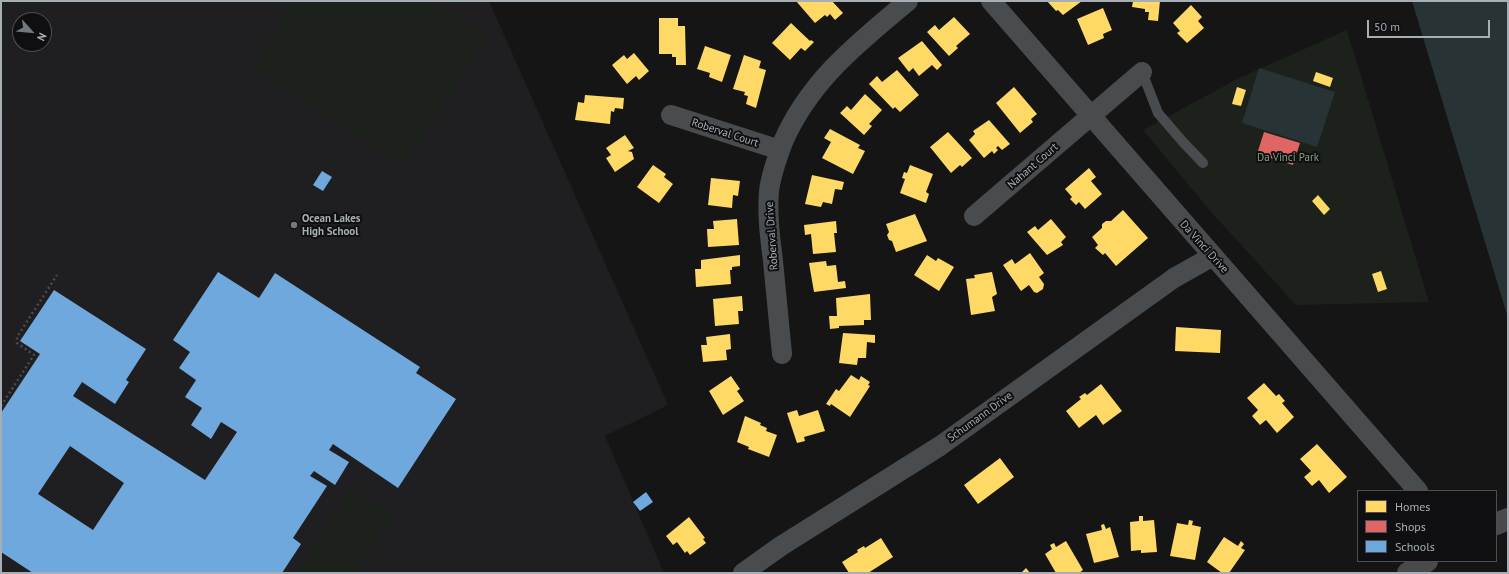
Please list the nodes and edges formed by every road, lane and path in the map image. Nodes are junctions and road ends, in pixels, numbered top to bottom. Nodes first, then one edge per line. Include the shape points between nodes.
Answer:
1 (908, 1) edge
2 (991, 1) edge
3 (1142, 72) joint
4 (671, 115) dead end
5 (1091, 116) junction
6 (780, 150) junction
7 (1203, 163) dead end
8 (974, 216) dead end
9 (1213, 256) junction
10 (57, 275) dead end
11 (782, 354) dead end
12 (1, 406) edge
13 (1417, 490) edge
14 (1508, 518) edge
15 (1497, 524) edge
16 (1425, 562) edge
17 (743, 573) edge
18 (1408, 573) edge

1 - 6 street, Roberval Drive via 842,57 825,75 806,100 787,132
2 - 5 street, Da Vinci Drive
3 - 5 street, Nahant Court
3 - 7 lane via 1158,113
4 - 6 street, Roberval Court
5 - 8 street, Nahant Court
5 - 9 street, Da Vinci Drive
6 - 11 street, Roberval Drive via 769,190 768,214
9 - 13 street, Da Vinci Drive
9 - 17 street, Schumann Drive via 1174,278 940,446 781,546
10 - 12 path via 17,337 17,343 34,355
14 - 15 street
16 - 18 street

